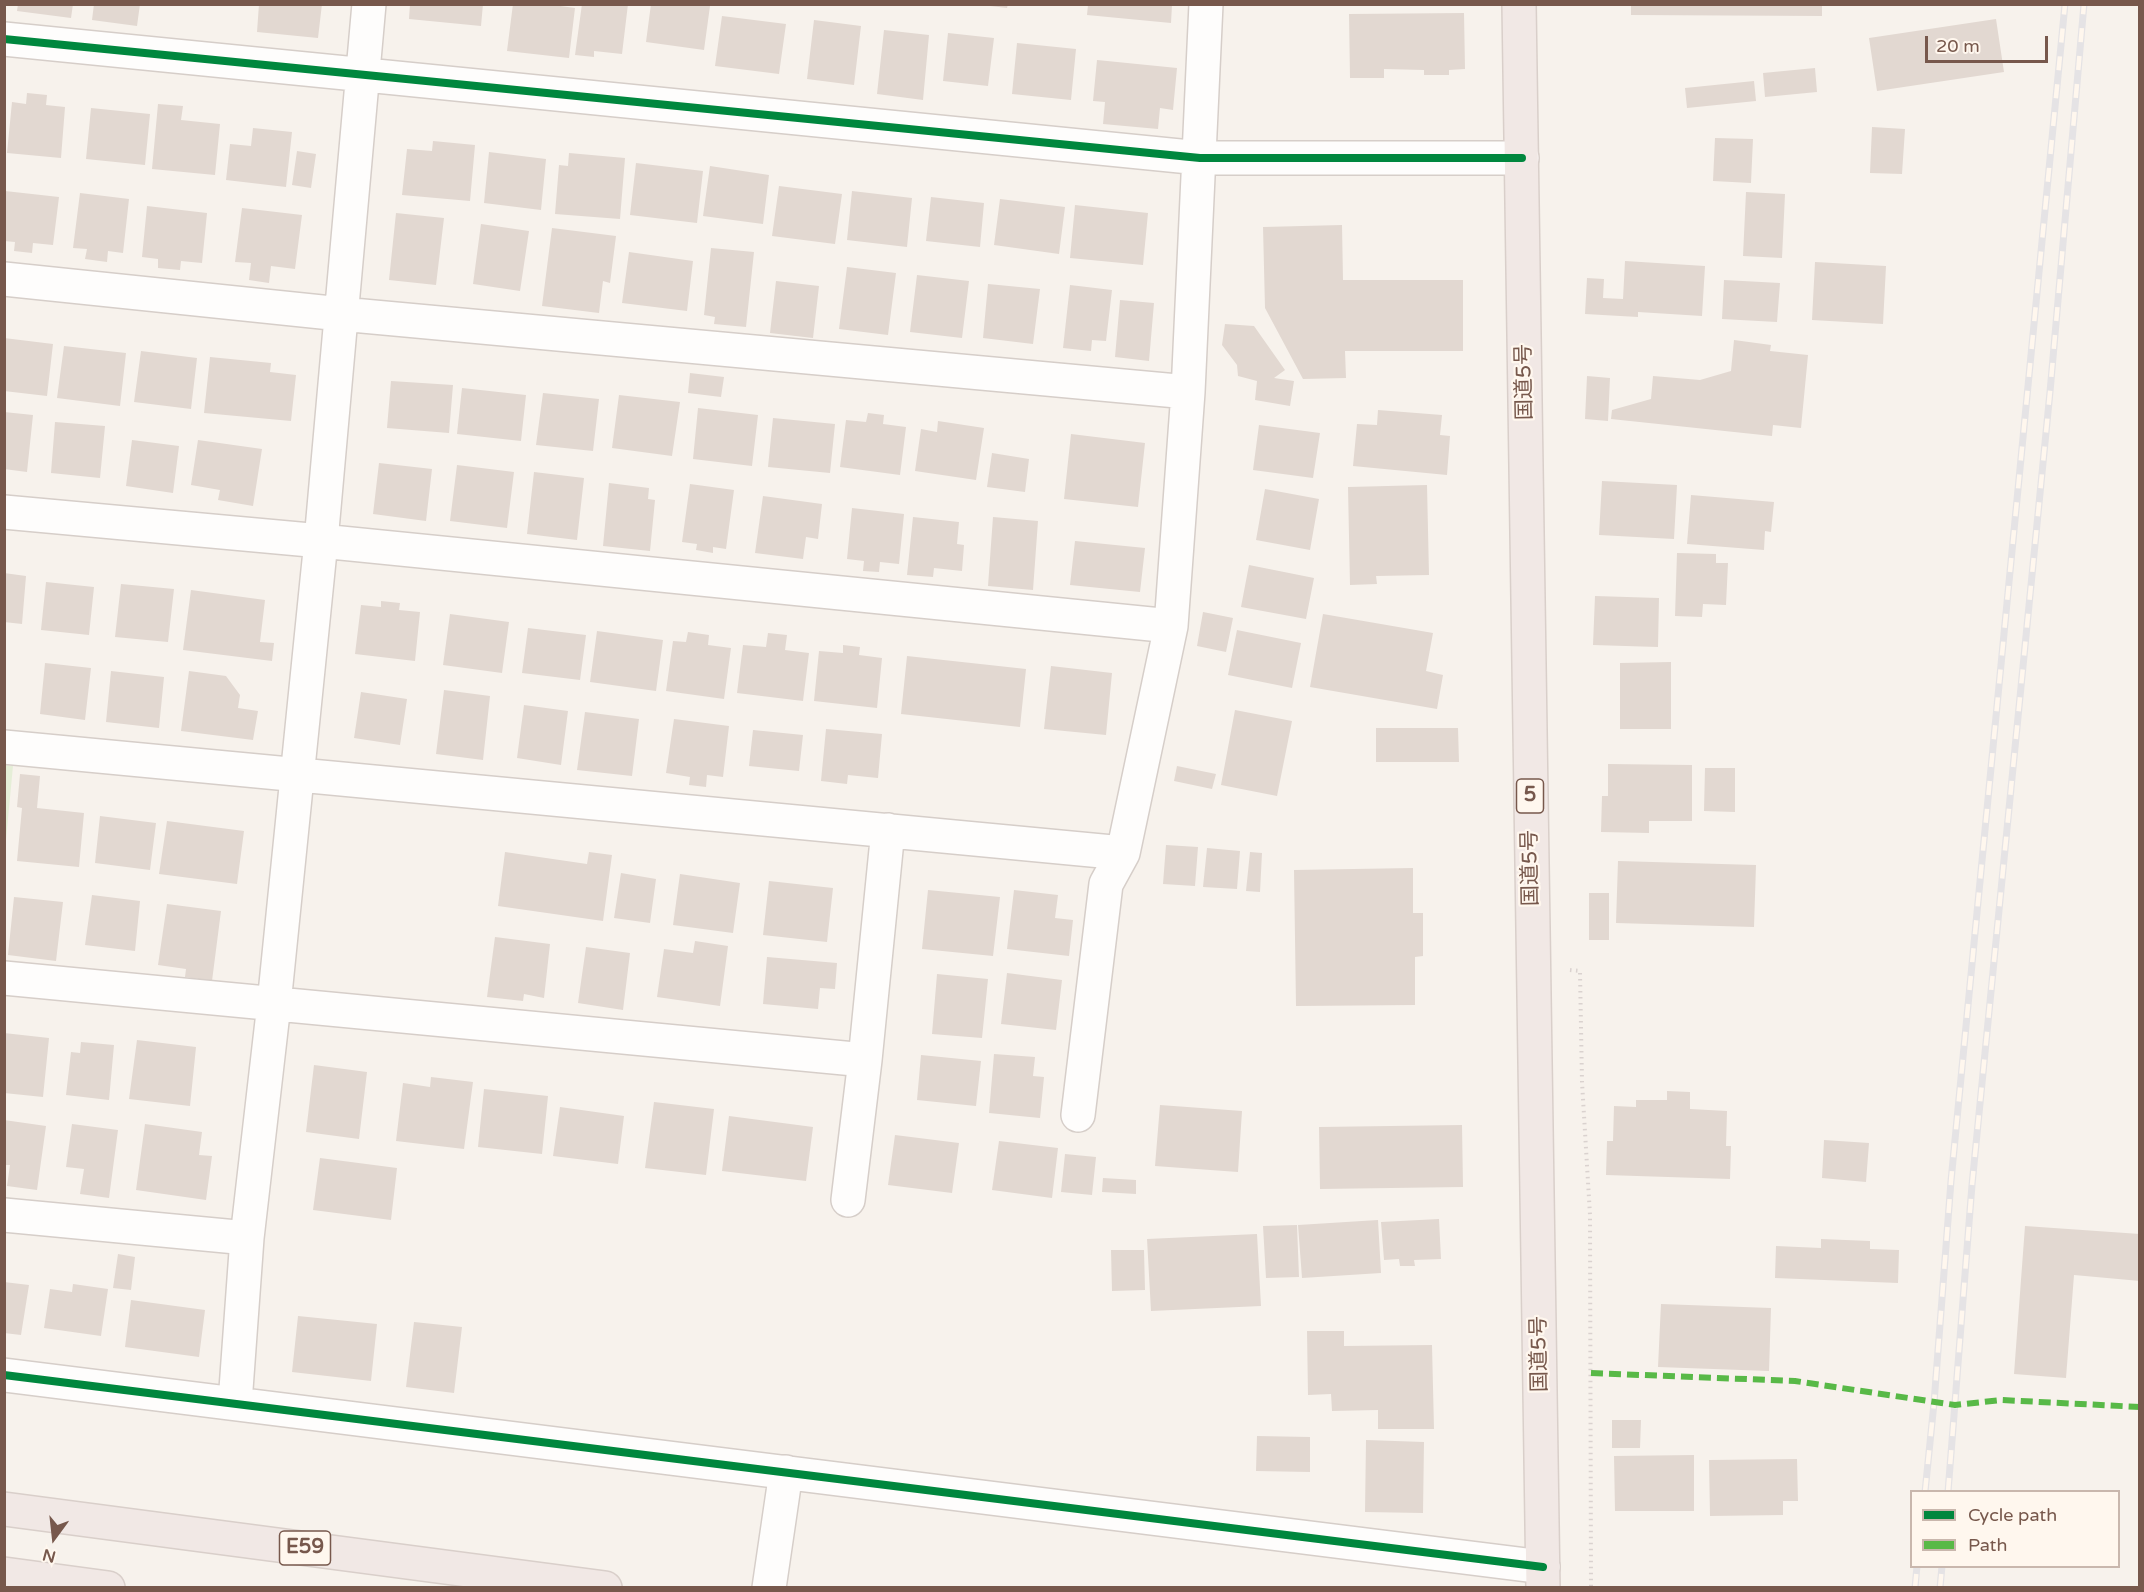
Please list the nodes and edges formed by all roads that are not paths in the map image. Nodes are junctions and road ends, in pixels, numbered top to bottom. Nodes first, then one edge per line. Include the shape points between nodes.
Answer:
1 (369, 4) edge
2 (1206, 4) edge
3 (1519, 4) edge
4 (4, 39) edge
5 (361, 73) junction
6 (1200, 158) junction
7 (1522, 158) junction
8 (4, 279) edge
9 (341, 314) junction
10 (1188, 392) junction
11 (4, 512) edge
12 (321, 541) junction
13 (1171, 626) junction
14 (4, 747) edge
15 (297, 776) junction
16 (888, 830) junction
17 (1123, 853) junction
18 (4, 978) edge
19 (274, 1004) junction
20 (864, 1060) junction
21 (1078, 1115) dead end
22 (848, 1200) dead end
23 (4, 1215) edge
24 (248, 1238) junction
25 (4, 1375) edge
26 (235, 1403) junction
27 (786, 1472) junction
28 (4, 1509) edge
29 (4, 1574) edge
30 (1543, 1577) edge
31 (108, 1587) edge
32 (604, 1587) edge
33 (769, 1587) edge

1 - 5 street
2 - 6 street
3 - 7 highway, 国道5号 / 5
4 - 5 street
5 - 6 street
5 - 9 street
6 - 7 street
6 - 10 street
7 - 30 highway, 国道5号 / 5
8 - 9 street
9 - 10 street
9 - 12 street
10 - 13 street
11 - 12 street
12 - 13 street
12 - 15 street
13 - 17 street
14 - 15 street
15 - 16 street
15 - 19 street
16 - 17 street
16 - 20 street
17 - 21 street via 1106,884
18 - 19 street
19 - 20 street
19 - 24 street
20 - 22 street
23 - 24 street
24 - 26 street
25 - 26 street
26 - 27 street
27 - 30 street
27 - 33 street
28 - 32 highway, E59
29 - 31 highway

